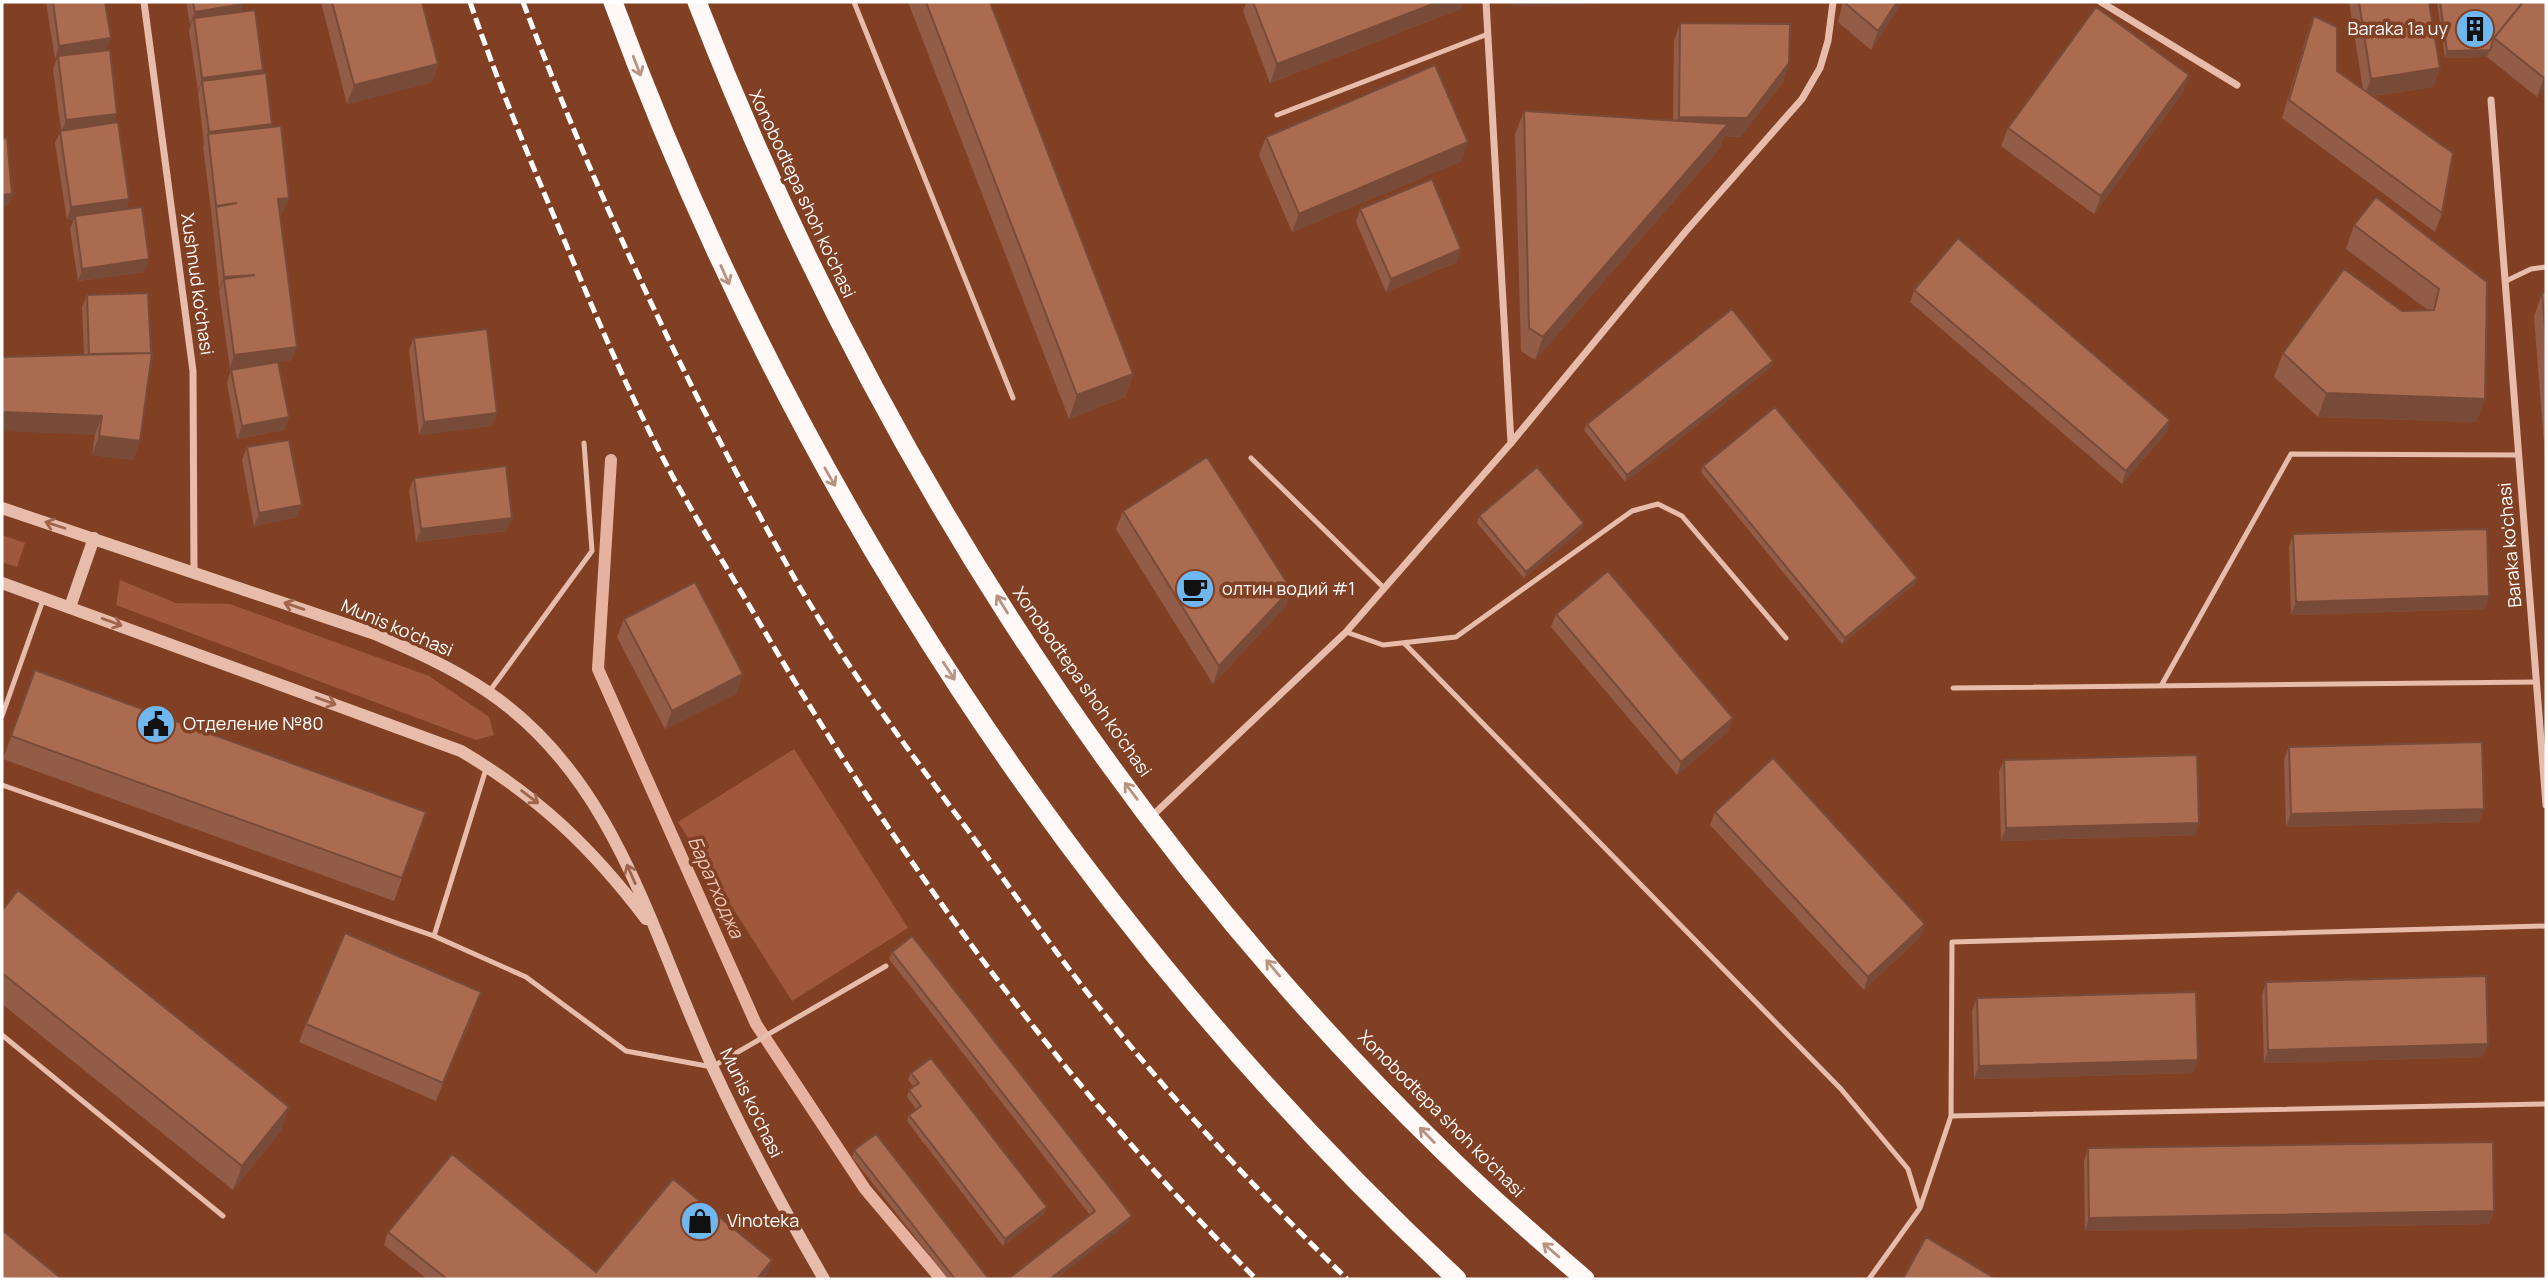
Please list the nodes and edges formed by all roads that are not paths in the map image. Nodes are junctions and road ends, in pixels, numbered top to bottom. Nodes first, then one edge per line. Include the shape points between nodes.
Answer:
1 (144, 2) edge
2 (613, 2) edge
3 (697, 2) edge
4 (854, 2) edge
5 (1486, 2) edge
6 (1833, 2) edge
7 (2101, 2) edge
8 (1488, 34) junction
9 (2237, 85) dead end
10 (2491, 100) dead end
11 (1277, 115) dead end
12 (2546, 267) edge
13 (2506, 281) junction
14 (1013, 398) dead end
15 (584, 443) dead end
16 (1511, 443) junction
17 (2519, 455) junction
18 (1251, 458) dead end
19 (2, 508) edge
20 (94, 538) junction
21 (194, 571) junction
22 (2, 583) edge
23 (1384, 588) junction
24 (44, 598) junction
25 (70, 607) junction
26 (1346, 632) junction
27 (1786, 638) dead end
28 (1405, 644) junction
29 (2537, 682) junction
30 (2161, 686) junction
31 (1953, 688) dead end
32 (489, 692) junction
33 (2, 716) edge
34 (487, 766) junction
35 (2, 785) edge
36 (2546, 805) edge
37 (1151, 817) junction
38 (2546, 926) edge
39 (434, 936) junction
40 (659, 936) junction
41 (886, 966) dead end
42 (2, 1035) edge
43 (712, 1067) junction
44 (2546, 1104) edge
45 (1951, 1116) junction
46 (1920, 1208) junction
47 (223, 1216) dead end
48 (824, 1279) edge
49 (1457, 1279) edge
50 (1585, 1279) edge
51 (1870, 1279) edge

1 - 21 street, Xushnud ko'chasi via 193,371
2 -> 49 highway via 701,219 770,368 855,520 991,734 1173,977 1321,1143
37 -> 3 highway, Xonobodtepa shoh ko'chasi via 1050,679 889,419 782,206
4 - 14 lane
5 - 8 street
6 - 16 street via 1820,68 1802,99
7 - 9 street
8 - 11 lane
8 - 16 street
10 - 13 street, Baraka ko'chasi
12 - 13 lane
13 - 17 street, Baraka ko'chasi
15 - 32 lane via 592,551
16 - 23 street
17 - 29 street, Baraka ko'chasi
17 - 30 lane via 2291,454
18 - 23 lane
20 -> 19 street, Munis ko'chasi
20 - 21 street, Munis ko'chasi
20 - 25 street
32 -> 21 street, Munis ko'chasi via 434,659 375,634
22 - 24 street, Munis ko'chasi
23 - 26 street
24 - 25 street, Munis ko'chasi
24 - 33 lane
25 -> 34 street, Munis ko'chasi via 461,751
26 - 28 lane via 1383,645
26 - 37 street
27 - 28 lane via 1682,516 1658,504 1632,511 1457,637
28 - 46 lane via 1841,1089 1908,1169
29 - 30 lane
29 - 36 street, Baraka ko'chasi
30 - 31 lane
40 -> 32 street, Munis ko'chasi via 617,843 592,801 563,761
34 - 39 lane
34 -> 40 street, Munis ko'chasi via 582,841
35 - 39 lane
50 -> 37 highway, Xonobodtepa shoh ko'chasi via 1441,1149 1364,1069 1272,966
38 - 45 lane via 1952,942
39 - 43 lane via 526,977 626,1051
40 - 43 street, Munis ko'chasi
41 - 43 lane
42 - 47 lane
43 - 48 street, Munis ko'chasi
44 - 45 lane
45 - 46 lane
46 - 51 lane

